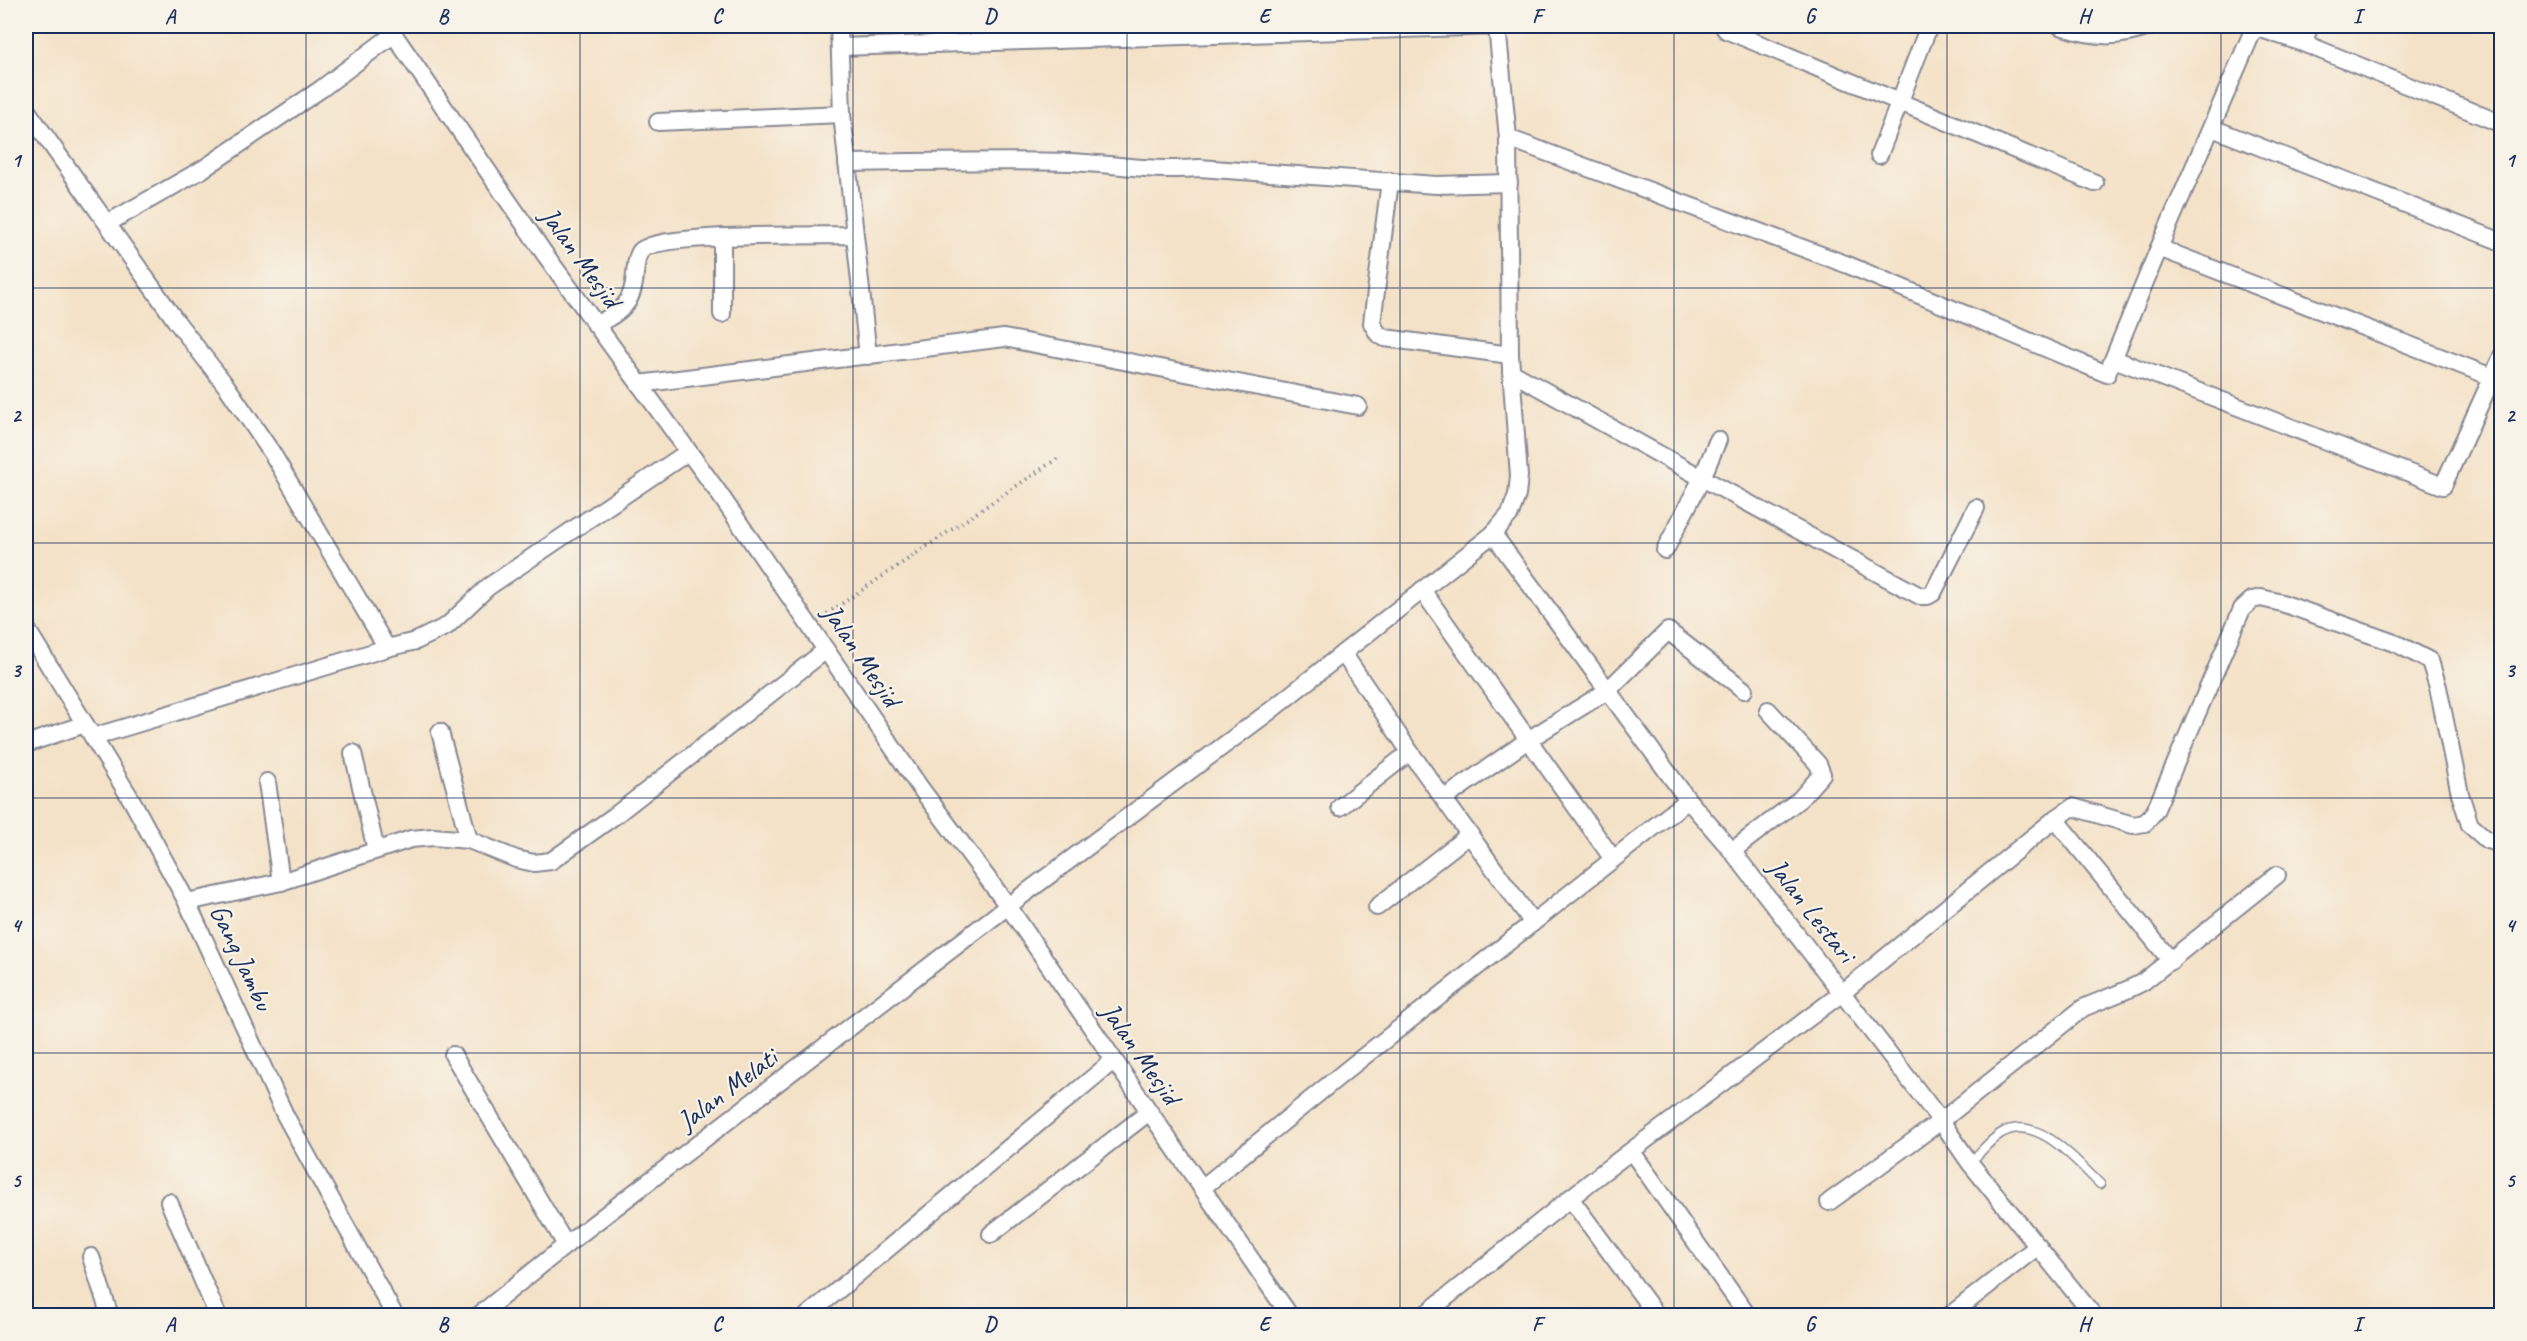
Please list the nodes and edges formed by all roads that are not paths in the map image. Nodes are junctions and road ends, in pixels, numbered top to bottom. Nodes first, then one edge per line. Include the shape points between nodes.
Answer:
1 (839, 26) edge
2 (1497, 26) edge
3 (1723, 26) edge
4 (1929, 26) edge
5 (2060, 26) edge
6 (2152, 26) edge
7 (2254, 26) edge
8 (2310, 26) edge
9 (391, 29) edge
10 (2303, 43) junction
11 (840, 47) junction
12 (1899, 103) junction
13 (26, 109) edge
14 (842, 114) junction
15 (658, 122) dead end
16 (2501, 122) edge
17 (2211, 129) junction
18 (1508, 138) junction
19 (1879, 155) dead end
20 (847, 163) junction
21 (1390, 181) junction
22 (1509, 183) junction
23 (2094, 183) dead end
24 (108, 223) junction
25 (854, 235) junction
26 (722, 237) junction
27 (2502, 242) edge
28 (2159, 248) junction
29 (722, 314) dead end
30 (596, 325) junction
31 (868, 356) junction
32 (2502, 356) edge
33 (2114, 359) junction
34 (1510, 363) junction
35 (2492, 377) junction
36 (639, 384) junction
37 (1358, 406) dead end
38 (1718, 440) dead end
39 (688, 452) junction
40 (1702, 478) junction
41 (1976, 508) dead end
42 (1493, 534) junction
43 (1665, 550) dead end
44 (1422, 590) junction
45 (26, 628) edge
46 (387, 648) junction
47 (826, 650) junction
48 (1343, 653) junction
49 (1744, 690) dead end
50 (1606, 691) junction
51 (1768, 710) dead end
52 (89, 731) junction
53 (440, 732) dead end
54 (1528, 740) junction
55 (26, 744) edge
56 (1410, 752) junction
57 (353, 753) dead end
58 (267, 782) dead end
59 (1445, 798) junction
60 (1688, 800) junction
61 (1340, 807) dead end
62 (2055, 819) junction
63 (1470, 834) junction
64 (469, 840) junction
65 (2502, 844) edge
66 (376, 850) junction
67 (1732, 851) junction
68 (1613, 859) junction
69 (2277, 875) dead end
70 (281, 882) junction
71 (187, 902) junction
72 (1008, 906) junction
73 (1377, 907) dead end
74 (1533, 923) junction
75 (2171, 961) junction
76 (1842, 993) junction
77 (453, 1055) dead end
78 (1113, 1061) junction
79 (1149, 1112) junction
80 (1941, 1121) junction
81 (1632, 1152) junction
82 (1970, 1163) junction
83 (2100, 1184) dead end
84 (1202, 1188) junction
85 (1570, 1198) junction
86 (169, 1202) dead end
87 (1829, 1202) dead end
88 (991, 1234) dead end
89 (566, 1245) junction
90 (2038, 1246) junction
91 (91, 1257) dead end
92 (110, 1316) edge
93 (218, 1316) edge
94 (395, 1316) edge
95 (478, 1316) edge
96 (807, 1316) edge
97 (1290, 1316) edge
98 (1424, 1316) edge
99 (1657, 1316) edge
100 (1748, 1316) edge
101 (1949, 1316) edge
102 (2094, 1316) edge

1 - 11 street
2 - 11 street
2 - 18 street, Jalan Melati
3 - 12 street
4 - 12 street
5 - 6 street via 2103,37
7 - 10 street
7 - 17 street
8 - 10 street
9 - 24 street via 321,89 203,169
9 - 30 street, Jalan Mesjid
10 - 16 street
11 - 14 street
12 - 19 street
12 - 23 street
13 - 24 street
14 - 15 street
14 - 20 street
17 - 27 street
17 - 28 street
18 - 22 street, Jalan Melati
18 - 33 street via 1848,265 2107,374
20 - 21 street via 1051,161
20 - 25 street
21 - 22 street via 1436,185
21 - 34 street via 1374,328 1385,338
22 - 34 street, Jalan Melati
24 - 46 street via 272,453
25 - 26 street
25 - 31 street
26 - 29 street
26 - 30 street via 650,244 640,251 627,303
28 - 33 street
28 - 35 street
30 - 36 street, Jalan Mesjid
31 - 36 street
31 - 37 street via 1004,338
32 - 35 street
33 - 35 street via 2443,486
34 - 40 street
34 - 42 street, Jalan Melati via 1518,442 1517,495 1510,514
36 - 39 street, Jalan Mesjid
38 - 40 street
39 - 46 street via 488,587 447,626 416,641
39 - 47 street, Jalan Mesjid
40 - 41 street via 1920,596 1933,593
40 - 43 street
42 - 44 street, Jalan Melati
42 - 50 street, Jalan Lestari
44 - 48 street, Jalan Melati
44 - 54 street
45 - 52 street, Gang Jambu
46 - 52 street
47 - 64 street via 551,861 525,861
47 - 72 street, Jalan Mesjid via 919,786
48 - 56 street
48 - 72 street, Jalan Melati
49 - 50 street via 1662,626
50 - 54 street
50 - 60 street, Jalan Lestari
51 - 67 street via 1818,764 1822,774 1800,799
52 - 55 street
52 - 71 street, Gang Jambu
53 - 64 street
54 - 59 street
54 - 68 street
56 - 59 street
56 - 61 street
57 - 66 street
58 - 70 street
59 - 63 street
60 - 67 street, Jalan Lestari
60 - 68 street
62 - 65 street via 2073,807 2133,825 2145,823 2155,811 2242,609 2261,598 2397,644 2430,661 2470,825 2487,840
62 - 75 street
62 - 76 street
63 - 73 street
63 - 74 street
64 - 66 street via 411,839
66 - 70 street
67 - 76 street, Jalan Lestari
68 - 74 street
69 - 75 street
70 - 71 street
71 - 94 street, Gang Jambu via 285,1115
72 - 78 street, Jalan Mesjid
72 - 89 street, Jalan Melati
74 - 84 street
75 - 80 street via 2122,994 2083,1008
76 - 80 street, Jalan Lestari
76 - 81 street
77 - 89 street
78 - 79 street, Jalan Mesjid
78 - 96 street
79 - 84 street, Jalan Mesjid
79 - 88 street
80 - 82 street, Jalan Lestari
80 - 87 street
81 - 85 street
81 - 100 street
82 - 83 lane via 2001,1134 2019,1127 2062,1146
82 - 90 street, Jalan Lestari
84 - 97 street, Jalan Mesjid
85 - 98 street
85 - 99 street
86 - 93 street
89 - 95 street, Jalan Melati
90 - 101 street
90 - 102 street, Jalan Lestari
91 - 92 street

